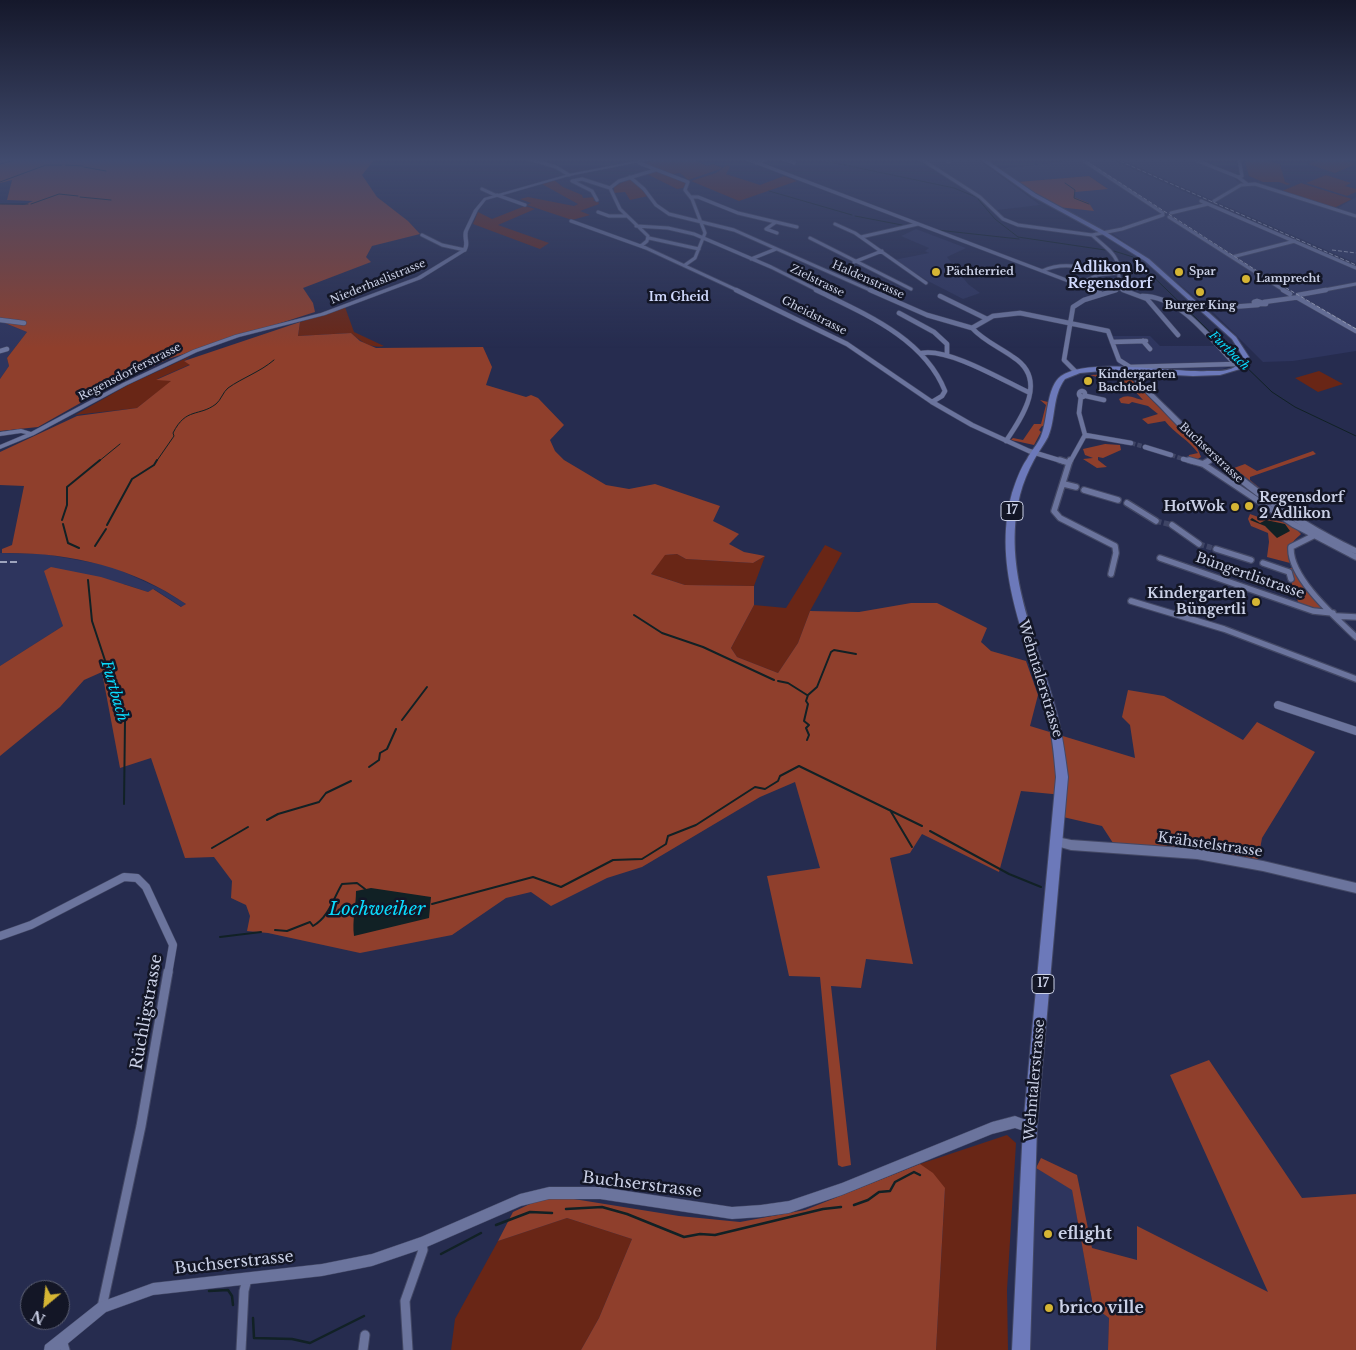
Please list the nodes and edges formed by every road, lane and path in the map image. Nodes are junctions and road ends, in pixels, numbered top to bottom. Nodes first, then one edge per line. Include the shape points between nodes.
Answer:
1 (470, 222) edge
2 (575, 222) edge
3 (632, 222) edge
4 (702, 222) joint
5 (776, 222) joint
6 (913, 222) edge
7 (1008, 222) edge
8 (1084, 222) edge
9 (1138, 222) edge
10 (1180, 222) edge
11 (1250, 222) edge
12 (835, 224) dead end
13 (918, 224) junction
14 (636, 226) junction
15 (796, 227) dead end
16 (1104, 233) junction
17 (777, 234) dead end
18 (816, 234) dead end
19 (422, 235) dead end
20 (861, 236) junction
21 (1092, 236) junction
22 (648, 238) junction
23 (704, 238) junction
24 (1295, 241) junction
25 (641, 246) junction
26 (699, 249) junction
27 (776, 249) junction
28 (465, 250) junction
29 (882, 251) junction
30 (1232, 258) junction
31 (751, 259) junction
32 (854, 262) junction
33 (685, 265) junction
34 (1356, 268) edge
35 (1042, 271) junction
36 (1101, 273) junction
37 (1118, 273) junction
38 (926, 283) dead end
39 (1356, 284) edge
40 (1078, 285) junction
41 (1119, 288) junction
42 (911, 289) dead end
43 (1100, 293) junction
44 (1290, 295) junction
45 (940, 296) dead end
46 (1142, 296) junction
47 (1298, 297) junction
48 (1203, 308) junction
49 (899, 314) dead end
50 (987, 319) junction
51 (0, 320) edge
52 (1070, 322) junction
53 (24, 323) dead end
54 (274, 327) joint
55 (972, 328) junction
56 (1356, 331) edge
57 (1178, 335) dead end
58 (1112, 342) junction
59 (7, 349) dead end
60 (1150, 349) dead end
61 (0, 351) edge
62 (922, 353) junction
63 (947, 354) junction
64 (1130, 370) junction
65 (1076, 372) junction
66 (1030, 393) junction
67 (1104, 400) dead end
68 (932, 402) junction
69 (0, 434) edge
70 (32, 434) junction
71 (1085, 435) junction
72 (1006, 441) junction
73 (1130, 444) tunnel mouth
74 (0, 447) edge
75 (1145, 447) tunnel mouth
76 (1034, 453) junction
77 (1171, 456) tunnel mouth
78 (1214, 458) junction
79 (1183, 459) tunnel mouth
80 (1069, 463) junction
81 (1203, 464) junction
82 (1064, 484) junction
83 (1076, 487) dead end
84 (1084, 490) dead end
85 (1118, 500) dead end
86 (1127, 503) dead end
87 (1156, 521) tunnel mouth
88 (1172, 526) tunnel mouth
89 (1313, 536) junction
90 (1199, 544) tunnel mouth
91 (1216, 549) tunnel mouth
92 (1356, 552) edge
93 (1356, 557) edge
94 (1160, 558) dead end
95 (1251, 560) dead end
96 (1263, 564) dead end
97 (1111, 574) dead end
98 (1291, 578) dead end
99 (1131, 601) dead end
100 (1335, 615) junction
101 (1356, 617) edge
102 (1356, 637) edge
103 (1356, 679) edge
104 (1278, 705) dead end
105 (1356, 731) edge
106 (1057, 842) junction
107 (1356, 888) edge
108 (0, 936) edge
109 (1030, 1127) junction
110 (422, 1243) junction
111 (247, 1279) junction
112 (102, 1307) junction
113 (365, 1335) dead end
114 (63, 1345) edge
115 (50, 1350) edge
116 (241, 1350) edge
117 (363, 1350) edge
118 (408, 1350) edge
119 (1021, 1350) edge

1 - 28 street
2 - 25 street, Gheidstrasse
3 - 14 street
4 - 23 street
4 - 27 street, Haldenstrasse via 734,230
5 - 15 street
5 - 17 street via 766,229
6 - 13 street
7 - 21 street
8 - 16 main road
9 - 16 street
10 - 30 street
11 - 24 street
12 - 20 street
13 - 20 street
13 - 35 street
14 - 22 street
14 - 23 street, Zielstrasse via 668,228
16 - 21 street
16 - 48 main road via 1147,260
18 - 32 street via 810,238
19 - 28 street via 442,245
20 - 29 street
21 - 37 street via 1117,258 1120,265
22 - 25 street
22 - 26 street
23 - 26 street
23 - 31 street, Zielstrasse
24 - 30 street
24 - 34 street
25 - 33 street, Gheidstrasse
26 - 33 street via 693,260
27 - 31 street
27 - 55 street, Haldenstrasse via 927,315
28 - 54 street, Niederhaslistrasse via 419,278 328,312
29 - 32 street
29 - 38 street
30 - 44 street
31 - 62 street, Zielstrasse via 872,318
32 - 42 street
33 - 68 street, Gheidstrasse via 834,337
35 - 36 street via 1054,265
35 - 40 street
36 - 37 street
36 - 40 street via 1089,276
37 - 41 street
39 - 47 street
40 - 43 street
41 - 43 street
41 - 46 street
43 - 52 street via 1074,306
44 - 47 street
44 - 48 street via 1264,302 1256,300 1256,304
45 - 50 street
46 - 57 street
46 - 58 street via 1177,306 1236,363 1130,367 1120,362
47 - 56 street
48 - 64 main road via 1246,354 1246,361 1239,368 1209,374
49 - 63 street via 940,336 947,344
50 - 52 street via 1002,314 1020,314
50 - 55 street
51 - 53 street
52 - 58 street via 1108,332
52 - 65 street via 1064,360
54 - 70 street, Regensdorferstrasse via 218,342 173,361
55 - 66 street via 988,343 1026,368 1033,378
58 - 60 street via 1145,341
59 - 61 street
62 - 63 street
62 - 68 street, Zielstrasse via 945,386 944,393
63 - 66 street
64 - 65 main road
64 - 78 main road, Buchserstrasse
65 - 76 main road, Wehntalerstrasse / 17 via 1067,375 1059,384 1047,432
66 - 72 street
67 - 71 street via 1084,396 1079,413
68 - 72 street, Gheidstrasse
69 - 70 street via 24,431
70 - 74 street, Regensdorferstrasse
71 - 73 street
71 - 80 street
72 - 76 street, Gheidstrasse
75 - 77 street
76 - 80 street, Gheidstrasse
76 - 106 main road, Wehntalerstrasse / 17 via 1020,481 1012,509 1011,551 1021,617 1051,706 1060,744 1062,777
78 - 81 street
78 - 92 main road, Buchserstrasse via 1280,509
79 - 81 street
80 - 82 street
81 - 89 street
82 - 83 street
82 - 97 street via 1054,511 1070,524 1115,546
84 - 85 street
86 - 87 street
88 - 90 street
89 - 93 street
89 - 100 street via 1292,547 1290,556
91 - 95 street
94 - 100 street, Büngertlistrasse via 1313,611
96 - 98 street via 1289,572
99 - 103 street via 1224,629
100 - 101 street, Büngertlistrasse
100 - 102 street
104 - 105 street
106 - 107 main road, Krähstelstrasse via 1197,854
106 - 109 main road, Wehntalerstrasse / 17
108 - 112 street, Rüchligstrasse via 39,921 124,877 133,876 146,887 173,945 148,1090
109 - 110 street, Buchserstrasse via 1015,1122 992,1128 850,1186 789,1207 732,1213 600,1193 549,1193 520,1200
109 - 119 main road, Wehntalerstrasse / 17
110 - 111 street, Buchserstrasse via 372,1260
110 - 118 street via 423,1250 405,1301
111 - 112 street, Buchserstrasse via 154,1289
111 - 116 street
112 - 114 street
113 - 117 street
114 - 115 street

